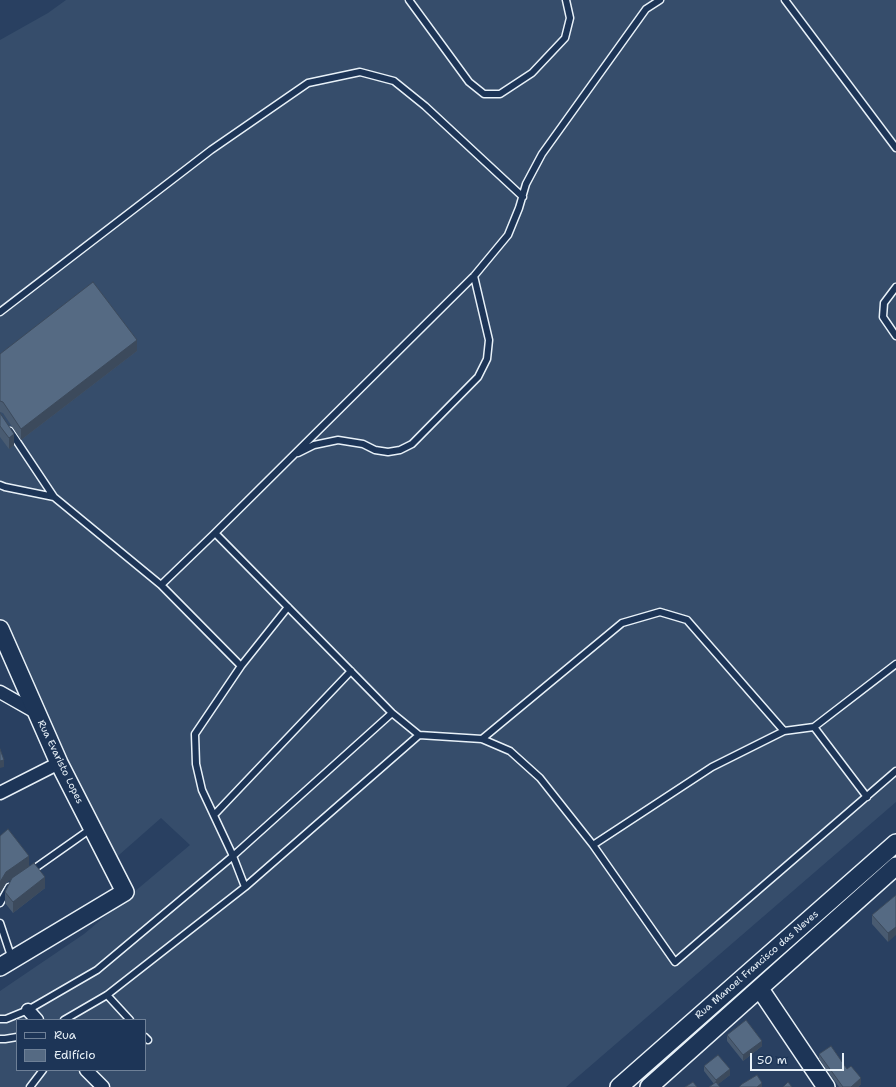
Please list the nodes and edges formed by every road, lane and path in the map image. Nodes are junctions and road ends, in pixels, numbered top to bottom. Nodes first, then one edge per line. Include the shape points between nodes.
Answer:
1 (409, 0) edge
2 (566, 0) edge
3 (660, 0) edge
4 (785, 0) edge
5 (896, 148) edge
6 (523, 197) junction
7 (474, 276) junction
8 (896, 287) edge
9 (0, 312) edge
10 (896, 336) edge
11 (8, 428) edge
12 (292, 456) junction
13 (0, 485) edge
14 (54, 497) junction
15 (215, 533) junction
16 (161, 585) junction
17 (288, 606) junction
18 (0, 630) edge
19 (896, 664) edge
20 (241, 666) junction
21 (351, 671) junction
22 (0, 692) edge
23 (37, 713) junction
24 (392, 713) junction
25 (814, 727) junction
26 (784, 730) junction
27 (419, 735) junction
28 (482, 739) junction
29 (59, 763) junction
30 (896, 771) edge
31 (0, 793) edge
32 (867, 797) junction
33 (214, 814) junction
34 (92, 828) junction
35 (896, 843) edge
36 (593, 845) junction
37 (233, 856) junction
38 (896, 866) edge
39 (28, 873) edge
40 (16, 882) edge
41 (245, 887) junction
42 (0, 904) edge
43 (0, 923) edge
44 (6, 964) edge
45 (760, 989) junction
46 (107, 995) junction
47 (28, 1010) junction
48 (0, 1019) edge
49 (36, 1019) edge
50 (66, 1019) edge
51 (129, 1019) edge
52 (16, 1037) edge
53 (0, 1039) edge
54 (42, 1071) edge
55 (87, 1071) edge
56 (30, 1087) edge
57 (103, 1087) edge
58 (619, 1087) edge
59 (649, 1087) edge
60 (826, 1087) edge

1 - 2 lane via 468,82 484,94 500,94 532,73 565,38 570,18
3 - 6 lane via 646,9 542,154 526,184
4 - 5 lane
6 - 7 lane via 508,235
6 - 9 lane via 394,81 360,72 308,83 211,150
7 - 12 lane
7 - 12 lane via 489,340 487,359 478,376 412,444 388,452 338,440 314,445
8 - 10 lane via 884,303 883,317
11 - 14 lane
12 - 15 lane
13 - 14 lane
14 - 16 lane
15 - 16 lane
15 - 17 lane
16 - 20 lane
17 - 20 lane
17 - 21 lane
18 - 23 main road, Rua Evaristo Lopes
19 - 25 lane
20 - 33 lane via 195,734 196,764 202,790
21 - 24 lane
21 - 33 lane
22 - 23 street
23 - 29 main road, Rua Evaristo Lopes
24 - 27 lane
24 - 37 lane
25 - 26 lane
25 - 32 lane
26 - 28 lane via 687,620 660,612 622,623
26 - 36 lane via 712,767
27 - 28 lane
27 - 41 lane
28 - 36 lane via 510,750 540,778
29 - 31 street
29 - 34 main road, Rua Evaristo Lopes
30 - 32 lane
32 - 36 lane via 675,962
33 - 37 lane
34 - 39 lane
34 - 44 main road, Rua Evaristo Lopes via 126,892
35 - 58 main road, Rua Manoel Francisco das Neves
37 - 41 lane
37 - 47 lane via 97,970
38 - 45 main road, Rua Manoel Francisco das Neves
40 - 42 lane via 9,886
41 - 46 lane
43 - 44 lane
45 - 59 main road, Rua Manoel Francisco das Neves
45 - 60 main road
46 - 50 lane
46 - 51 lane
47 - 48 lane
47 - 49 street
52 - 53 lane
54 - 56 lane
55 - 57 street

